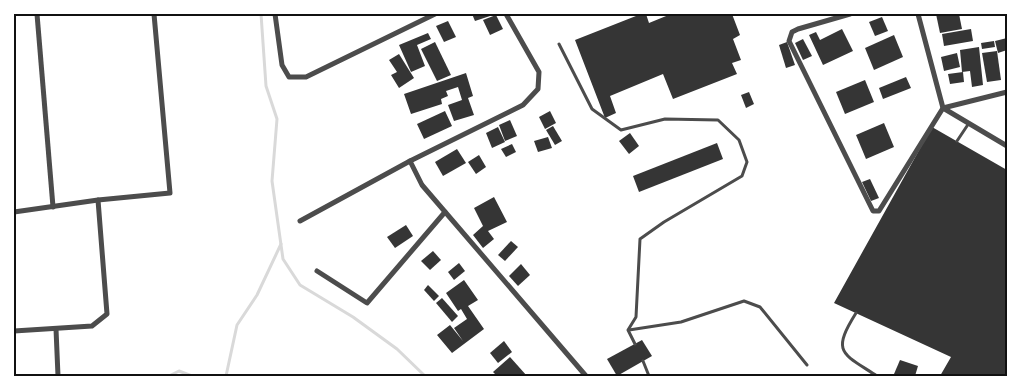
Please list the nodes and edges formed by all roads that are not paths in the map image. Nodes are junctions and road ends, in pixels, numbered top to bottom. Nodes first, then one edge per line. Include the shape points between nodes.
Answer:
1 (37, 14) edge
2 (154, 14) edge
3 (275, 14) edge
4 (435, 14) edge
5 (506, 14) edge
6 (850, 14) edge
7 (918, 14) edge
8 (559, 44) dead end
9 (1007, 92) edge
10 (943, 108) junction
11 (969, 123) junction
12 (957, 141) dead end
13 (1007, 146) edge
14 (410, 161) junction
15 (98, 200) junction
16 (53, 207) junction
17 (14, 212) edge
18 (445, 212) junction
19 (300, 222) dead end
20 (317, 271) dead end
21 (856, 313) dead end
22 (56, 329) junction
23 (628, 330) junction
24 (14, 331) edge
25 (634, 344) dead end
26 (643, 361) dead end
27 (807, 365) dead end
28 (58, 376) edge
29 (586, 376) edge
30 (649, 376) edge
31 (877, 376) edge

1 - 16 street
2 - 15 street via 170,194
3 - 4 street via 282,64 289,77 306,77
5 - 14 street via 539,72 538,89 523,104
6 - 10 street via 792,32 789,41 873,211 879,212
7 - 10 street
8 - 23 lane via 592,109 621,130 665,119 718,120 738,140 747,162 742,176 640,239 636,317
9 - 10 street
10 - 11 street
11 - 12 lane
11 - 13 street
14 - 18 street via 422,185
14 - 19 street
15 - 16 street
15 - 22 street via 107,314 92,326
16 - 17 street
18 - 20 street via 367,303
18 - 29 street
21 - 31 lane via 843,334 842,344 847,356
22 - 24 street
22 - 28 street
23 - 25 lane
23 - 27 lane via 681,322 744,301 760,307
26 - 30 lane

